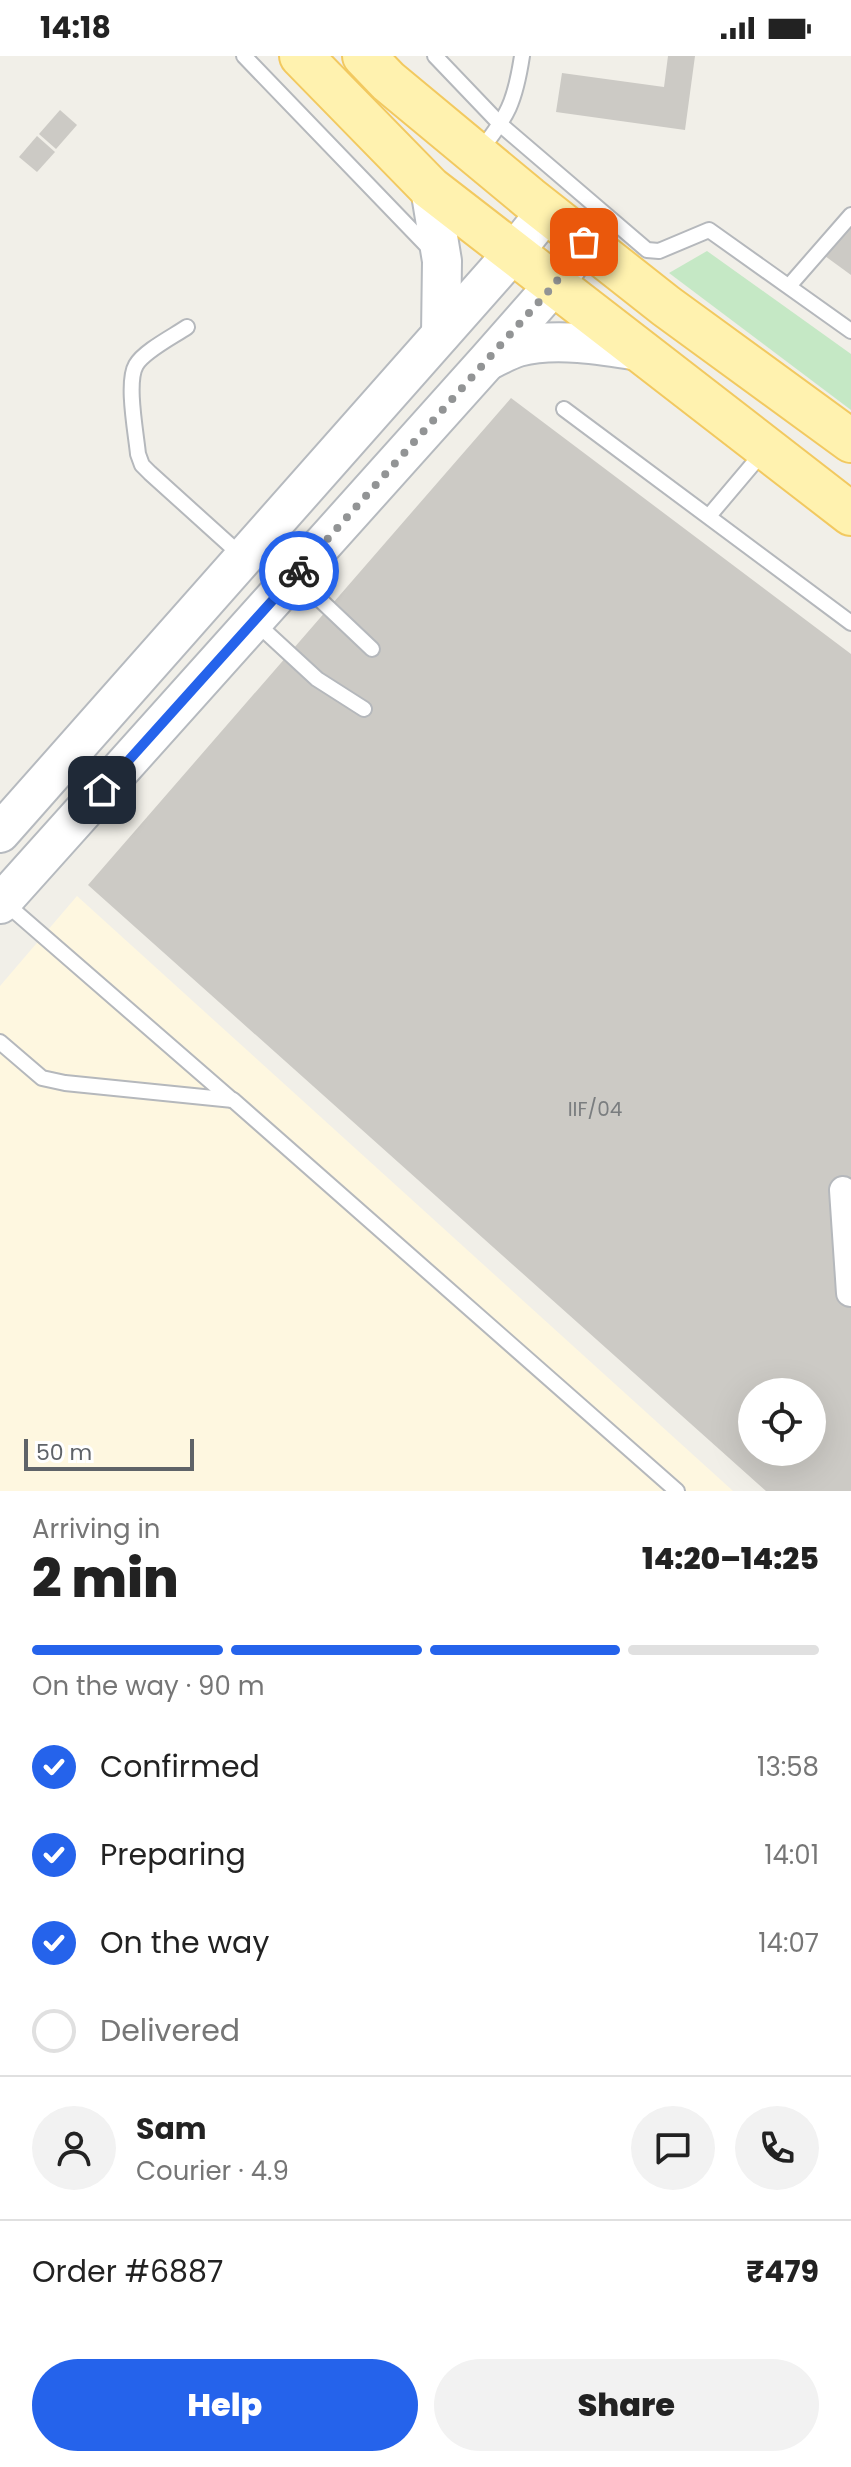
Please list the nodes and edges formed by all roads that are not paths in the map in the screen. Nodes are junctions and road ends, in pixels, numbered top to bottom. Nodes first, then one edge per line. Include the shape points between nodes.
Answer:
1 (244, 56) edge
2 (301, 56) edge
3 (364, 56) edge
4 (435, 56) edge
5 (522, 56) edge
6 (488, 140) junction
7 (430, 188) junction
8 (546, 212) junction
9 (851, 215) edge
10 (584, 242) junction
11 (514, 252) junction
12 (442, 261) junction
13 (554, 285) junction
14 (789, 286) junction
15 (187, 327) dead end
16 (851, 331) edge
17 (441, 334) junction
18 (639, 351) junction
19 (488, 360) junction
20 (564, 409) dead end
21 (851, 441) edge
22 (765, 449) junction
23 (851, 514) edge
24 (709, 516) junction
25 (244, 557) junction
26 (295, 576) junction
27 (254, 621) junction
28 (851, 623) edge
29 (372, 649) dead end
30 (364, 709) dead end
31 (0, 833) edge
32 (1, 903) edge
33 (0, 1042) edge
34 (233, 1100) junction
35 (843, 1190) edge
36 (850, 1293) edge
37 (677, 1491) edge

1 - 12 lane
2 - 7 main road
3 - 6 main road via 388,81
4 - 6 lane
5 - 6 lane via 512,105
6 - 8 main road
6 - 14 lane via 647,250 659,251 709,230
7 - 11 main road
7 - 12 street
8 - 10 main road
8 - 11 street
9 - 14 lane
10 - 13 street
10 - 21 main road
11 - 13 main road
11 - 17 street
12 - 17 street
13 - 18 main road
13 - 19 street
14 - 16 lane
15 - 25 lane via 135,365 138,454 150,473
17 - 25 street
18 - 19 street via 553,344 519,347
18 - 22 main road
19 - 26 street
20 - 24 lane
22 - 23 main road
22 - 24 lane
24 - 28 lane
25 - 31 street
26 - 27 street
26 - 29 lane
27 - 30 lane via 317,679
27 - 32 street
32 - 34 lane
33 - 34 lane via 42,1078
34 - 37 lane
35 - 36 street

